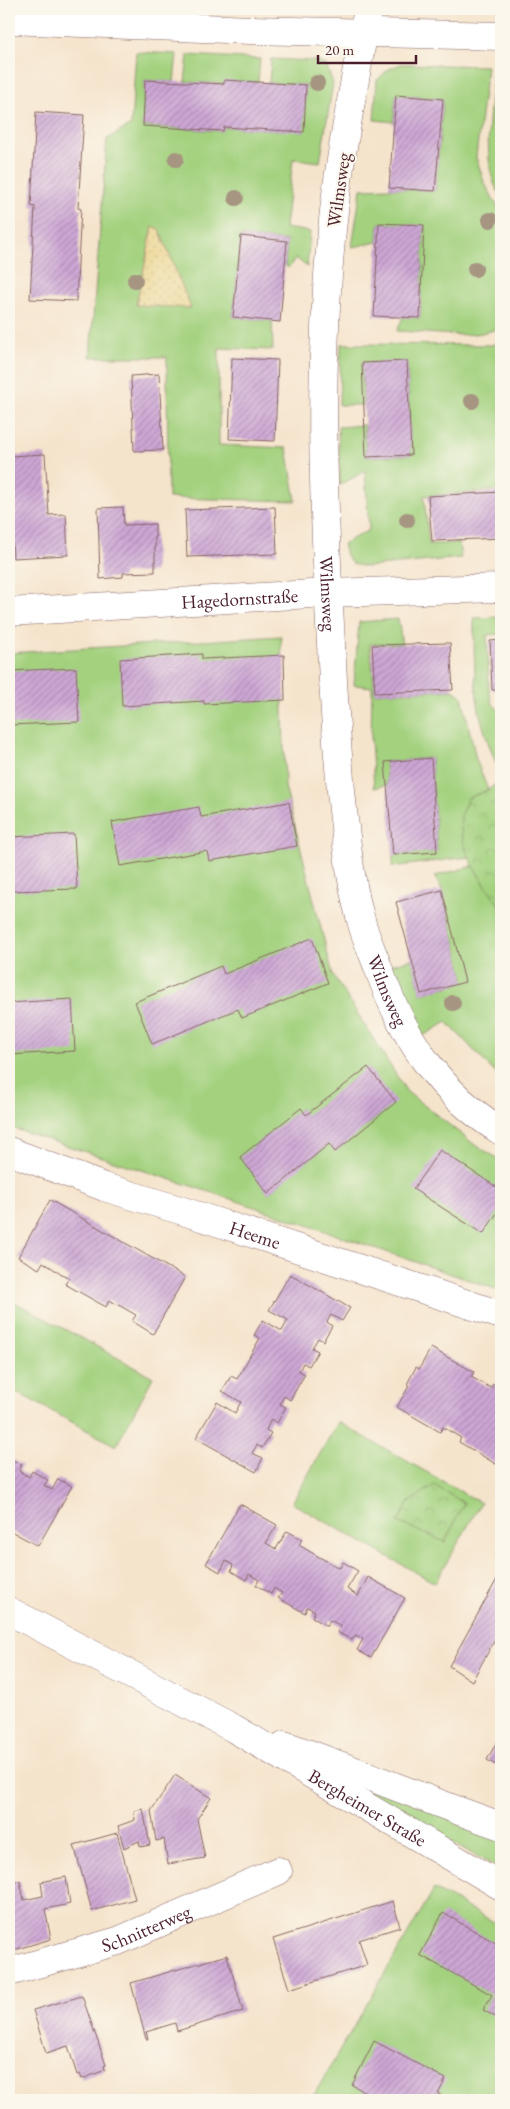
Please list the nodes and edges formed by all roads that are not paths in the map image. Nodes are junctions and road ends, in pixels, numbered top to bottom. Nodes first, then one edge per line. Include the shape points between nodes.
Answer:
1 (10, 9) edge
2 (9, 20) edge
3 (366, 21) edge
4 (9, 26) edge
5 (501, 36) edge
6 (501, 588) edge
7 (328, 593) junction
8 (9, 612) edge
9 (501, 1131) edge
10 (9, 1151) edge
11 (501, 1316) edge
12 (9, 1611) edge
13 (233, 1728) junction
14 (501, 1826) edge
15 (278, 1871) dead end
16 (501, 1886) edge
17 (9, 1972) edge

1 - 2 street
2 - 3 street via 251,30
2 - 4 street
3 - 5 street
3 - 7 street, Wilmsweg via 336,195 328,269 322,411
6 - 7 street, Hagedornstraße
7 - 8 street, Hagedornstraße
7 - 9 street, Wilmsweg via 339,779 351,879 361,921 392,1005 423,1059 466,1105
10 - 11 street, Heeme via 104,1187
12 - 13 street, Bergheimer Straße
13 - 14 street, Bergheimer Straße via 356,1770
13 - 16 street, Bergheimer Straße
15 - 17 street, Schnitterweg via 118,1941

